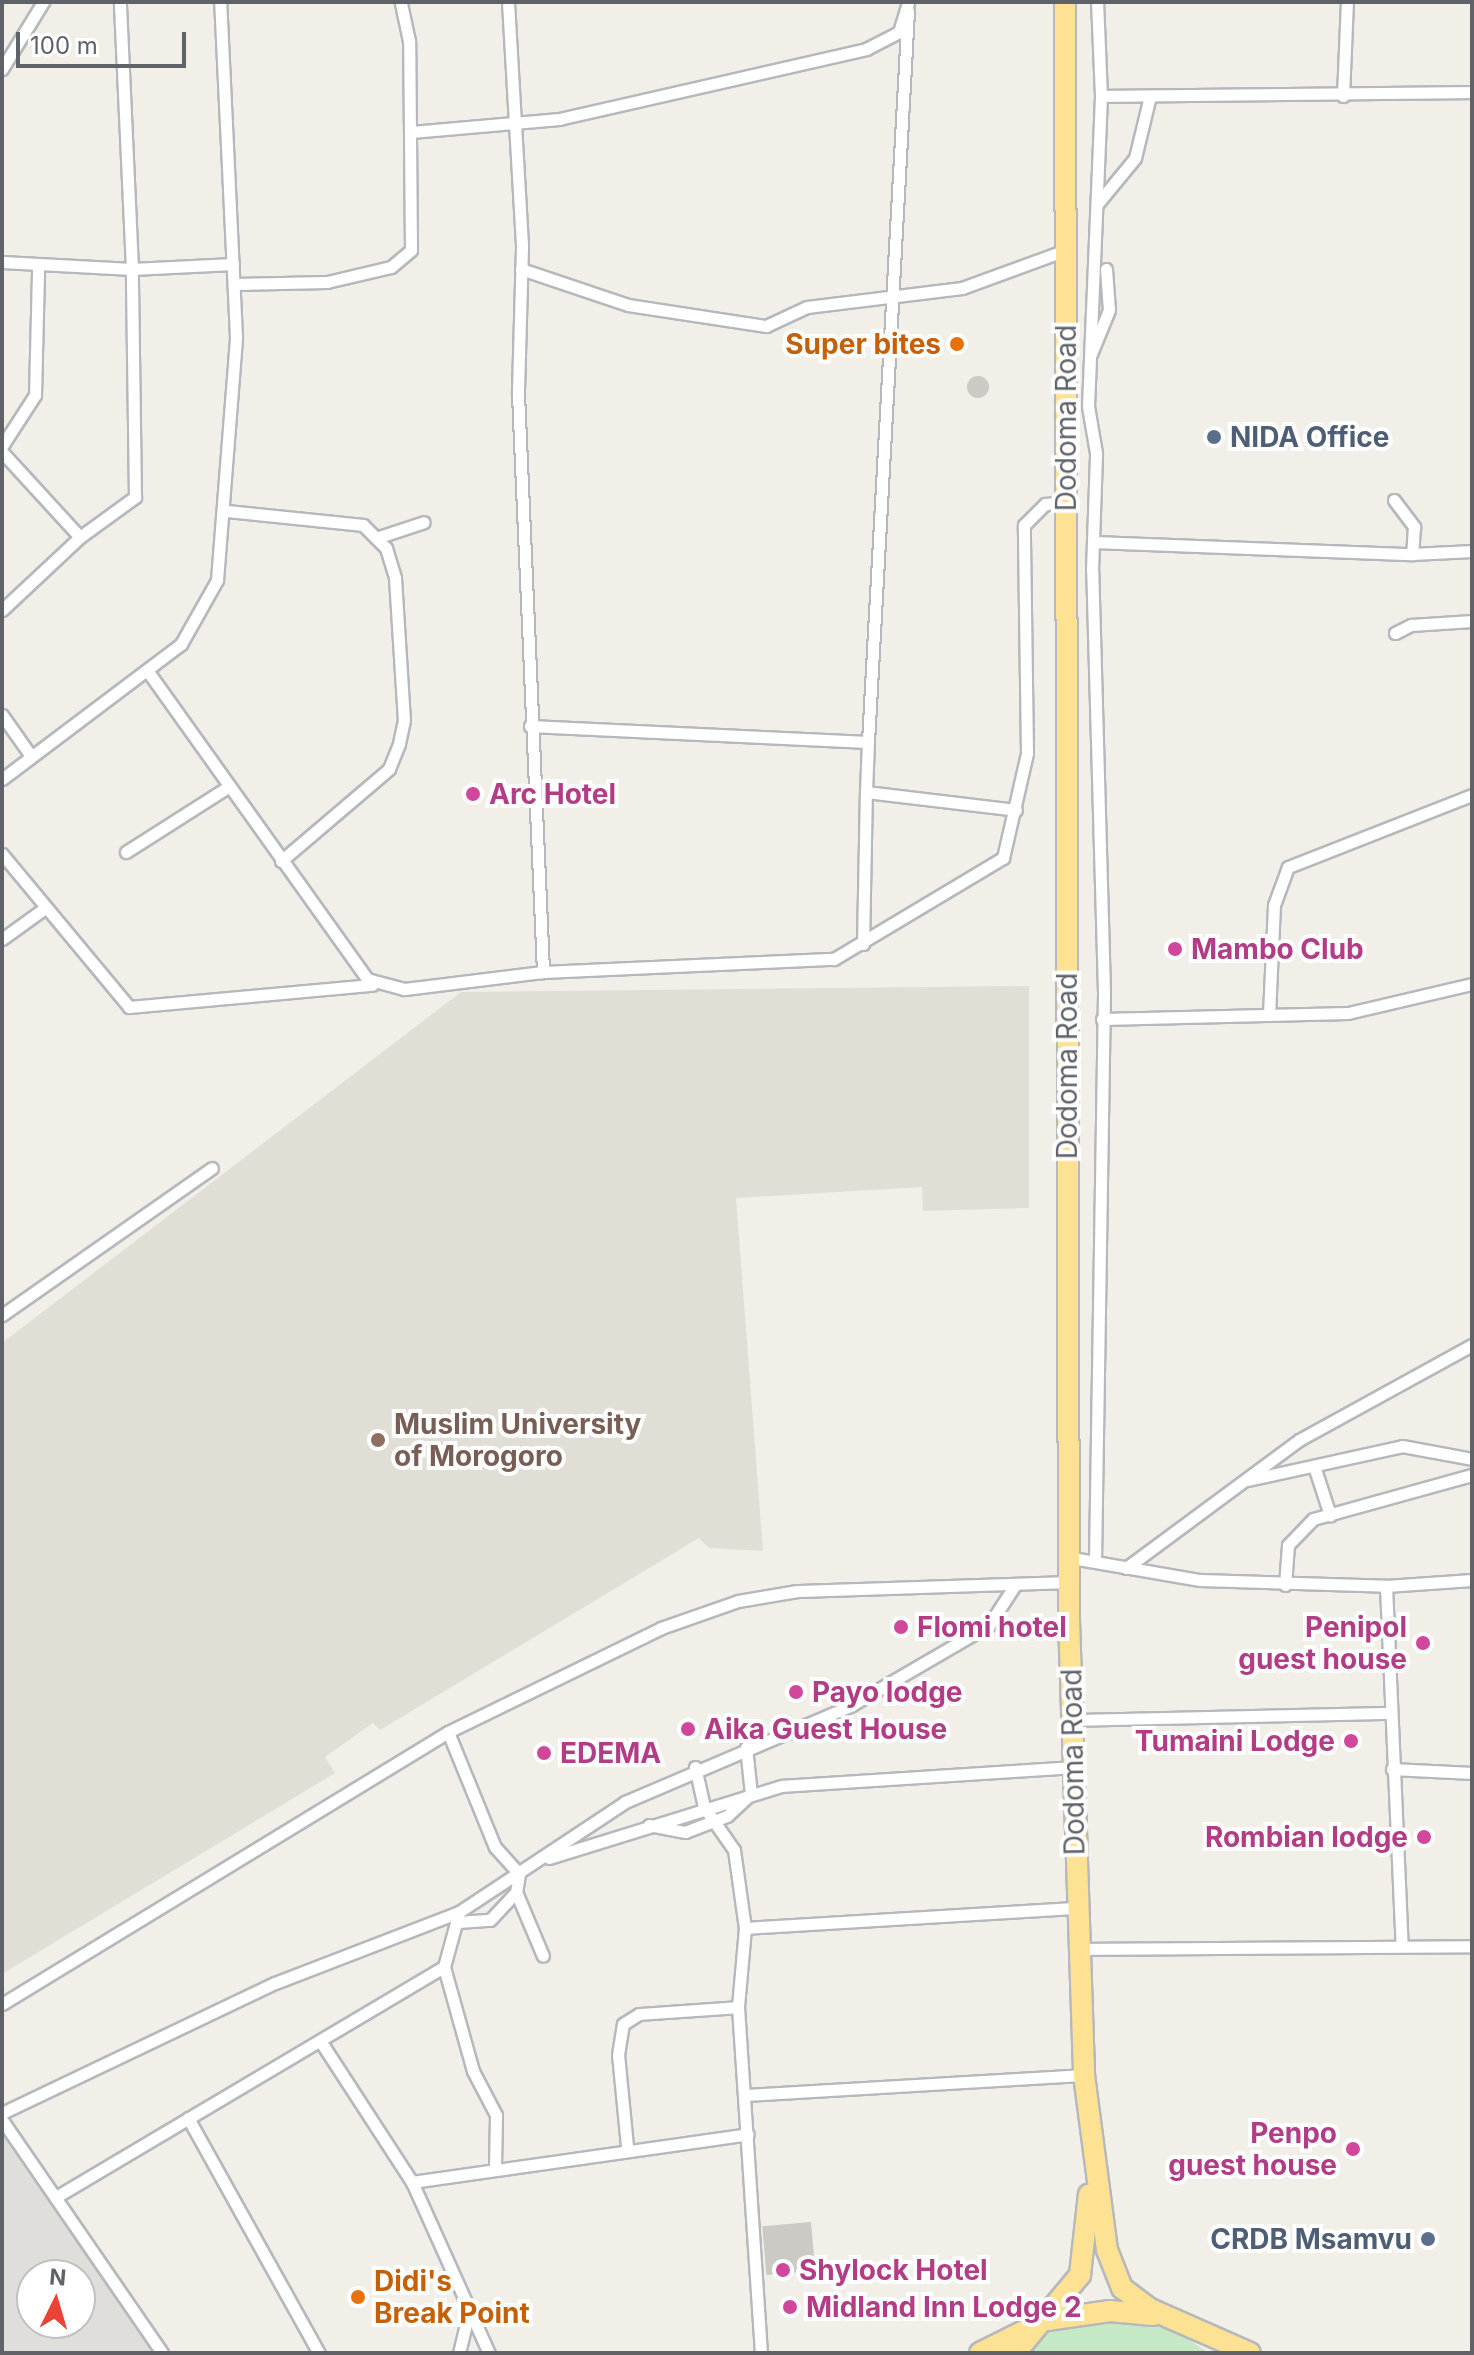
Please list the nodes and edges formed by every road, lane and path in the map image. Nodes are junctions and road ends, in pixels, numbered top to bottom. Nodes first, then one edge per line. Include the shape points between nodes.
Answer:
1 (43, 2) edge
2 (120, 2) edge
3 (220, 2) edge
4 (401, 2) edge
5 (508, 2) edge
6 (1065, 2) edge
7 (1347, 2) edge
8 (1101, 5) edge
9 (908, 6) edge
10 (2, 69) edge
11 (1472, 92) edge
12 (1101, 96) junction
13 (1150, 96) junction
14 (1343, 96) junction
15 (512, 124) junction
16 (411, 132) junction
17 (1098, 203) junction
18 (1066, 250) junction
19 (2, 262) edge
20 (233, 264) junction
21 (38, 269) junction
22 (132, 269) junction
23 (521, 269) junction
24 (1106, 269) dead end
25 (235, 284) junction
26 (888, 299) junction
27 (1089, 358) junction
28 (2, 446) edge
29 (2, 452) edge
30 (1394, 500) dead end
31 (1066, 502) junction
32 (227, 511) junction
33 (424, 522) dead end
34 (80, 537) junction
35 (379, 537) junction
36 (1093, 542) junction
37 (1472, 551) edge
38 (1412, 554) junction
39 (2, 610) edge
40 (1472, 621) edge
41 (1395, 633) dead end
42 (149, 673) junction
43 (2, 715) edge
44 (530, 726) junction
45 (868, 742) junction
46 (31, 756) junction
47 (2, 779) edge
48 (225, 789) junction
49 (866, 792) junction
50 (1472, 795) edge
51 (1016, 810) junction
52 (126, 852) dead end
53 (2, 854) edge
54 (281, 861) junction
55 (45, 908) junction
56 (2, 939) edge
57 (863, 944) junction
58 (543, 972) junction
59 (1472, 984) edge
60 (376, 986) junction
61 (1269, 1015) junction
62 (1102, 1019) junction
63 (212, 1168) dead end
64 (2, 1315) edge
65 (1472, 1345) edge
66 (1472, 1459) edge
67 (1314, 1466) junction
68 (1472, 1475) edge
69 (1239, 1482) junction
70 (1330, 1515) junction
71 (1072, 1558) junction
72 (1095, 1561) junction
73 (1126, 1568) junction
74 (1472, 1580) edge
75 (1071, 1582) junction
76 (1015, 1585) junction
77 (1285, 1585) junction
78 (1386, 1586) junction
79 (1388, 1713) junction
80 (1073, 1720) junction
81 (448, 1732) junction
82 (746, 1747) junction
83 (695, 1767) junction
84 (1073, 1767) junction
85 (1392, 1769) junction
86 (1472, 1773) edge
87 (751, 1794) junction
88 (704, 1807) junction
89 (716, 1824) junction
90 (649, 1825) junction
91 (536, 1863) junction
92 (519, 1874) junction
93 (516, 1892) junction
94 (1076, 1908) junction
95 (459, 1917) junction
96 (745, 1928) junction
97 (1402, 1946) junction
98 (1472, 1946) edge
99 (1075, 1949) junction
100 (543, 1956) dead end
101 (444, 1967) junction
102 (2, 2004) edge
103 (738, 2007) junction
104 (321, 2042) junction
105 (1084, 2075) junction
106 (747, 2095) junction
107 (2, 2113) edge
108 (188, 2118) junction
109 (2, 2120) edge
110 (1090, 2130) junction
111 (748, 2134) junction
112 (627, 2146) junction
113 (495, 2166) junction
114 (412, 2182) junction
115 (56, 2197) junction
116 (470, 2307) junction
117 (1180, 2322) junction
118 (1037, 2323) junction
119 (1203, 2332) junction
120 (162, 2353) edge
121 (319, 2353) edge
122 (459, 2353) edge
123 (489, 2353) edge
124 (761, 2353) edge
125 (980, 2353) edge
126 (1015, 2353) edge
127 (1218, 2353) edge
128 (1250, 2353) edge

1 - 10 street
2 - 22 street
3 - 20 street
4 - 16 street
5 - 15 street
6 - 18 highway, Dodoma Road
7 - 14 street
8 - 12 street
9 - 15 street via 899,32 879,45
9 - 26 street
11 - 14 street
12 - 13 street
12 - 17 street
13 - 14 street
13 - 17 street via 1135,158
15 - 16 street
15 - 23 street
16 - 25 street via 413,242 403,258 327,282
17 - 27 street
18 - 26 street via 962,288
18 - 31 highway, Dodoma Road
19 - 21 street
20 - 22 street
20 - 25 street
21 - 22 street
21 - 28 street via 35,395
22 - 34 street via 135,497
23 - 26 street via 628,305 766,326 807,307
23 - 44 street via 518,394
24 - 27 street via 1109,310
25 - 32 street
26 - 45 street
27 - 36 street
29 - 34 street
30 - 38 street via 1414,527
31 - 51 street via 1045,504 1024,525 1027,753
31 - 71 highway, Dodoma Road
32 - 35 street via 343,520
32 - 42 street via 207,606 195,630
33 - 35 street
34 - 39 street
35 - 54 street via 392,561 399,624 399,744 389,769
36 - 38 street
36 - 62 street
37 - 38 street
40 - 41 street via 1411,625
42 - 46 street
42 - 48 street
43 - 46 street
44 - 45 street
44 - 58 street
45 - 49 street
46 - 47 street
48 - 52 street
48 - 54 street
49 - 51 street
49 - 57 street
50 - 61 street via 1288,867 1274,905
51 - 57 street via 1003,858
53 - 55 street
54 - 60 street
55 - 56 street
55 - 60 street via 129,1007 328,984
57 - 58 street via 801,965
58 - 60 street
59 - 61 street via 1348,1013
61 - 62 street
62 - 72 street
63 - 64 street
65 - 69 street via 1348,1410
66 - 67 street via 1402,1446
67 - 69 street
67 - 70 street
68 - 70 street
69 - 73 street
70 - 77 street via 1300,1527 1288,1545
71 - 72 street
71 - 75 highway, Dodoma Road
72 - 73 street
73 - 77 street
74 - 78 street
75 - 76 street
75 - 80 highway, Dodoma Road
76 - 81 street via 860,1585 738,1601 580,1662
76 - 82 street via 989,1625 850,1706
77 - 78 street
78 - 79 street
79 - 80 street
79 - 85 street
80 - 84 highway, Dodoma Road
81 - 92 street via 495,1847
81 - 102 street
82 - 83 street
82 - 87 street
83 - 88 street
83 - 91 street via 625,1802
84 - 87 street via 782,1786
84 - 94 highway, Dodoma Road
85 - 86 street
85 - 97 street
87 - 88 street
87 - 89 street
88 - 89 street
88 - 90 street
89 - 90 street via 685,1832
89 - 96 street via 734,1850
90 - 91 street
91 - 92 street
92 - 93 street
92 - 95 street
93 - 95 street via 510,1907 490,1920
93 - 100 street
94 - 96 street
94 - 99 highway, Dodoma Road
95 - 101 street
95 - 107 street via 275,1983
96 - 103 street
97 - 98 street
97 - 99 street
99 - 105 highway, Dodoma Road
101 - 104 street
101 - 113 street via 473,2071 496,2115
103 - 106 street
103 - 112 street via 639,2014 623,2024 618,2055
104 - 108 street
104 - 114 street
105 - 106 street
105 - 110 highway, Dodoma Road
106 - 111 street
108 - 115 street
108 - 121 street
109 - 115 street
110 - 117 highway, Dodoma Road via 1111,2265 1135,2300
110 - 118 highway, Dodoma Road via 1088,2252 1080,2275
111 - 112 street
111 - 124 street
112 - 113 street
113 - 114 street
114 - 116 street
115 - 120 street
116 - 122 street
116 - 123 street
117 - 118 highway via 1110,2311
117 - 119 highway
118 - 125 highway
118 - 126 highway
119 - 127 highway
119 - 128 highway

